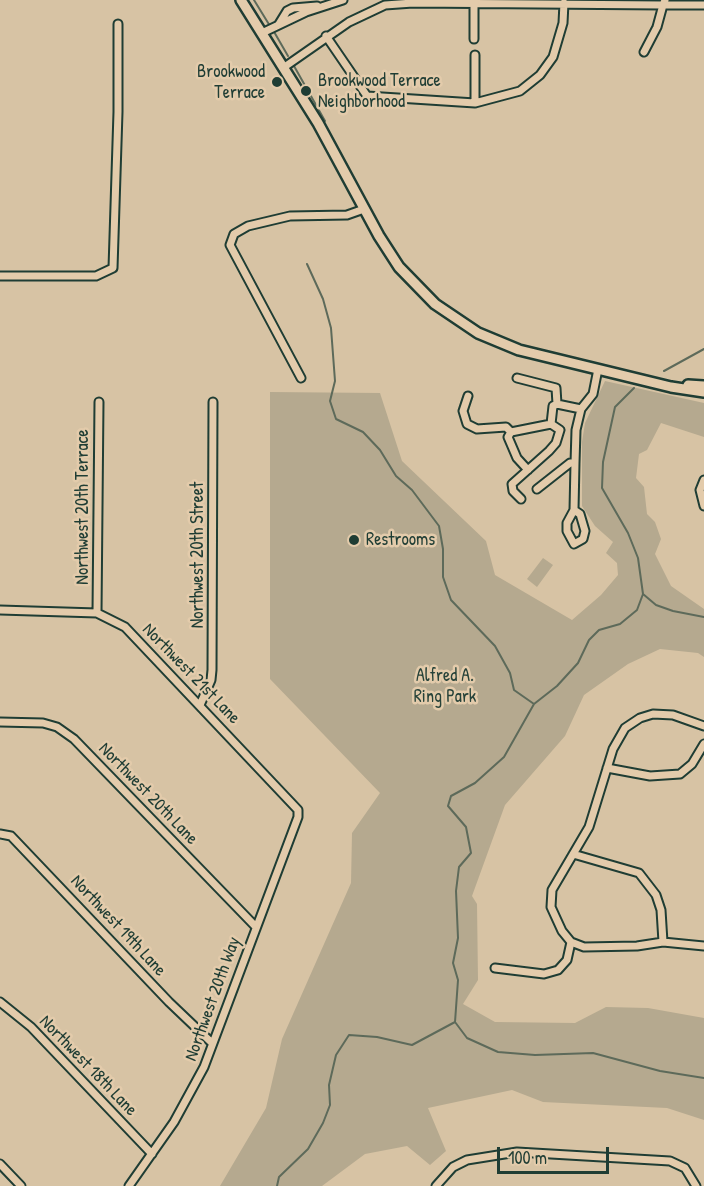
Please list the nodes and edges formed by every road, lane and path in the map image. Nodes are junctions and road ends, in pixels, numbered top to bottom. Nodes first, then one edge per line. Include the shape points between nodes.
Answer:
1 (241, 0) edge
2 (343, 0) edge
3 (664, 2) edge
4 (564, 3) junction
5 (474, 4) junction
6 (704, 6) edge
7 (118, 24) dead end
8 (262, 33) junction
9 (326, 36) junction
10 (474, 39) dead end
11 (644, 52) dead end
12 (475, 55) dead end
13 (283, 68) junction
14 (475, 102) junction
15 (364, 209) junction
16 (0, 276) edge
17 (598, 369) junction
18 (301, 378) dead end
19 (517, 378) dead end
20 (656, 382) junction
21 (704, 386) edge
22 (704, 392) edge
23 (468, 396) dead end
24 (99, 402) dead end
25 (213, 402) dead end
26 (557, 404) junction
27 (581, 409) junction
28 (550, 424) junction
29 (511, 432) junction
30 (559, 439) junction
31 (574, 442) junction
32 (575, 463) junction
33 (528, 470) junction
34 (704, 480) edge
35 (537, 489) dead end
36 (521, 499) dead end
37 (704, 506) edge
38 (574, 510) dead end
39 (0, 610) edge
40 (97, 613) junction
41 (200, 705) junction
42 (0, 722) edge
43 (704, 726) edge
44 (704, 744) edge
45 (607, 768) junction
46 (298, 810) joint
47 (0, 834) edge
48 (573, 854) junction
49 (256, 927) junction
50 (571, 942) junction
51 (663, 942) junction
52 (704, 946) edge
53 (495, 968) dead end
54 (0, 1002) edge
55 (212, 1043) junction
56 (152, 1154) junction
57 (0, 1164) edge
58 (21, 1186) edge
59 (129, 1186) edge
60 (436, 1186) edge
61 (696, 1186) edge

1 - 8 street
2 - 8 street
3 - 4 street
3 - 6 street
3 - 11 street
4 - 5 street
4 - 14 street via 560,38 540,75 520,90
5 - 9 street via 385,5
5 - 10 street
7 - 16 street via 113,268 96,276
8 - 13 street
9 - 13 street
9 - 14 street via 367,96
12 - 14 street
13 - 15 street
15 - 17 street via 399,267 435,304 488,338 519,350
15 - 18 street via 347,215 290,216 249,226 234,234 230,245
17 - 20 street
17 - 27 street via 593,394
19 - 26 street via 556,388
20 - 21 street
20 - 22 street
23 - 29 street via 463,411 467,424 477,429 506,427
24 - 40 street, Northwest 20th Terrace
25 - 41 street, Northwest 20th Street via 212,670
26 - 27 street
26 - 28 street via 553,406
27 - 31 street
28 - 29 street
28 - 30 street via 560,430
29 - 33 street via 511,448
30 - 31 street
30 - 33 street
31 - 32 street
32 - 35 street
32 - 38 street
33 - 36 street via 512,484
34 - 37 street via 700,490
39 - 40 street, Northwest 21st Lane
40 - 41 street, Northwest 21st Lane via 125,627
41 - 46 street, Northwest 21st Lane
42 - 49 street, Northwest 20th Lane via 43,723 74,739
43 - 45 street via 673,715 640,718 625,728
44 - 45 street via 681,774 650,776
45 - 48 street via 589,827
46 - 49 street, Northwest 20th Way
47 - 55 street, Northwest 19th Lane via 11,836
48 - 50 street via 552,890 551,906
48 - 51 street via 639,873 656,895
49 - 55 street, Northwest 20th Way
50 - 51 street via 584,947
50 - 53 street via 567,960 558,970 544,974
51 - 52 street
54 - 56 street, Northwest 18th Lane via 31,1027
55 - 56 street, Northwest 20th Way via 194,1090
56 - 59 street, Northwest 20th Way
57 - 58 street
60 - 61 street via 453,1167 466,1160 516,1152 670,1161 685,1168

